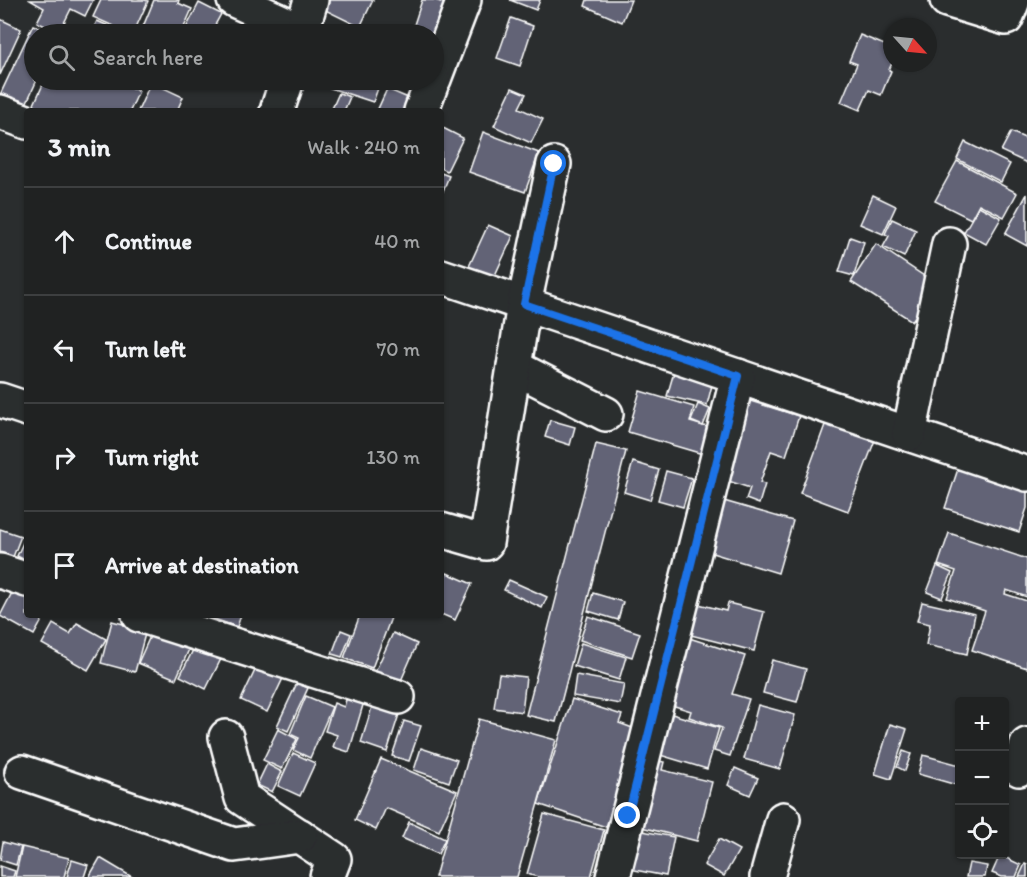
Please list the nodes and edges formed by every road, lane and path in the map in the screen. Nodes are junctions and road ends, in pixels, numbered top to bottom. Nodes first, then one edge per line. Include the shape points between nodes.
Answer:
1 (234, 0) edge
2 (311, 0) edge
3 (464, 0) edge
4 (947, 0) edge
5 (1013, 0) edge
6 (283, 24) edge
7 (304, 24) edge
8 (444, 51) edge
9 (284, 90) edge
10 (429, 90) edge
11 (278, 108) edge
12 (422, 108) edge
13 (0, 111) edge
14 (24, 121) edge
15 (554, 164) dead end
16 (949, 244) dead end
17 (444, 277) edge
18 (524, 304) junction
19 (514, 367) junction
20 (738, 376) junction
21 (0, 400) edge
22 (24, 408) edge
23 (606, 414) dead end
24 (909, 434) junction
25 (1027, 474) edge
26 (444, 531) edge
27 (0, 571) edge
28 (24, 579) edge
29 (148, 618) edge
30 (398, 697) dead end
31 (226, 737) dead end
32 (22, 772) dead end
33 (783, 819) dead end
34 (300, 836) junction
35 (327, 877) edge
36 (613, 877) edge
37 (767, 877) edge

1 - 6 street
2 - 7 street
3 - 8 street
4 - 5 street via 1006,18
9 - 11 street
10 - 12 street
13 - 14 street
15 - 18 street
16 - 24 street
17 - 18 street
18 - 19 street
18 - 20 street
19 - 23 street
19 - 26 street via 486,543
20 - 24 street
20 - 36 street
21 - 22 street
24 - 25 street
27 - 28 street
29 - 30 street
31 - 34 street via 242,798
32 - 34 street via 234,844
33 - 37 street
34 - 35 street via 334,859

